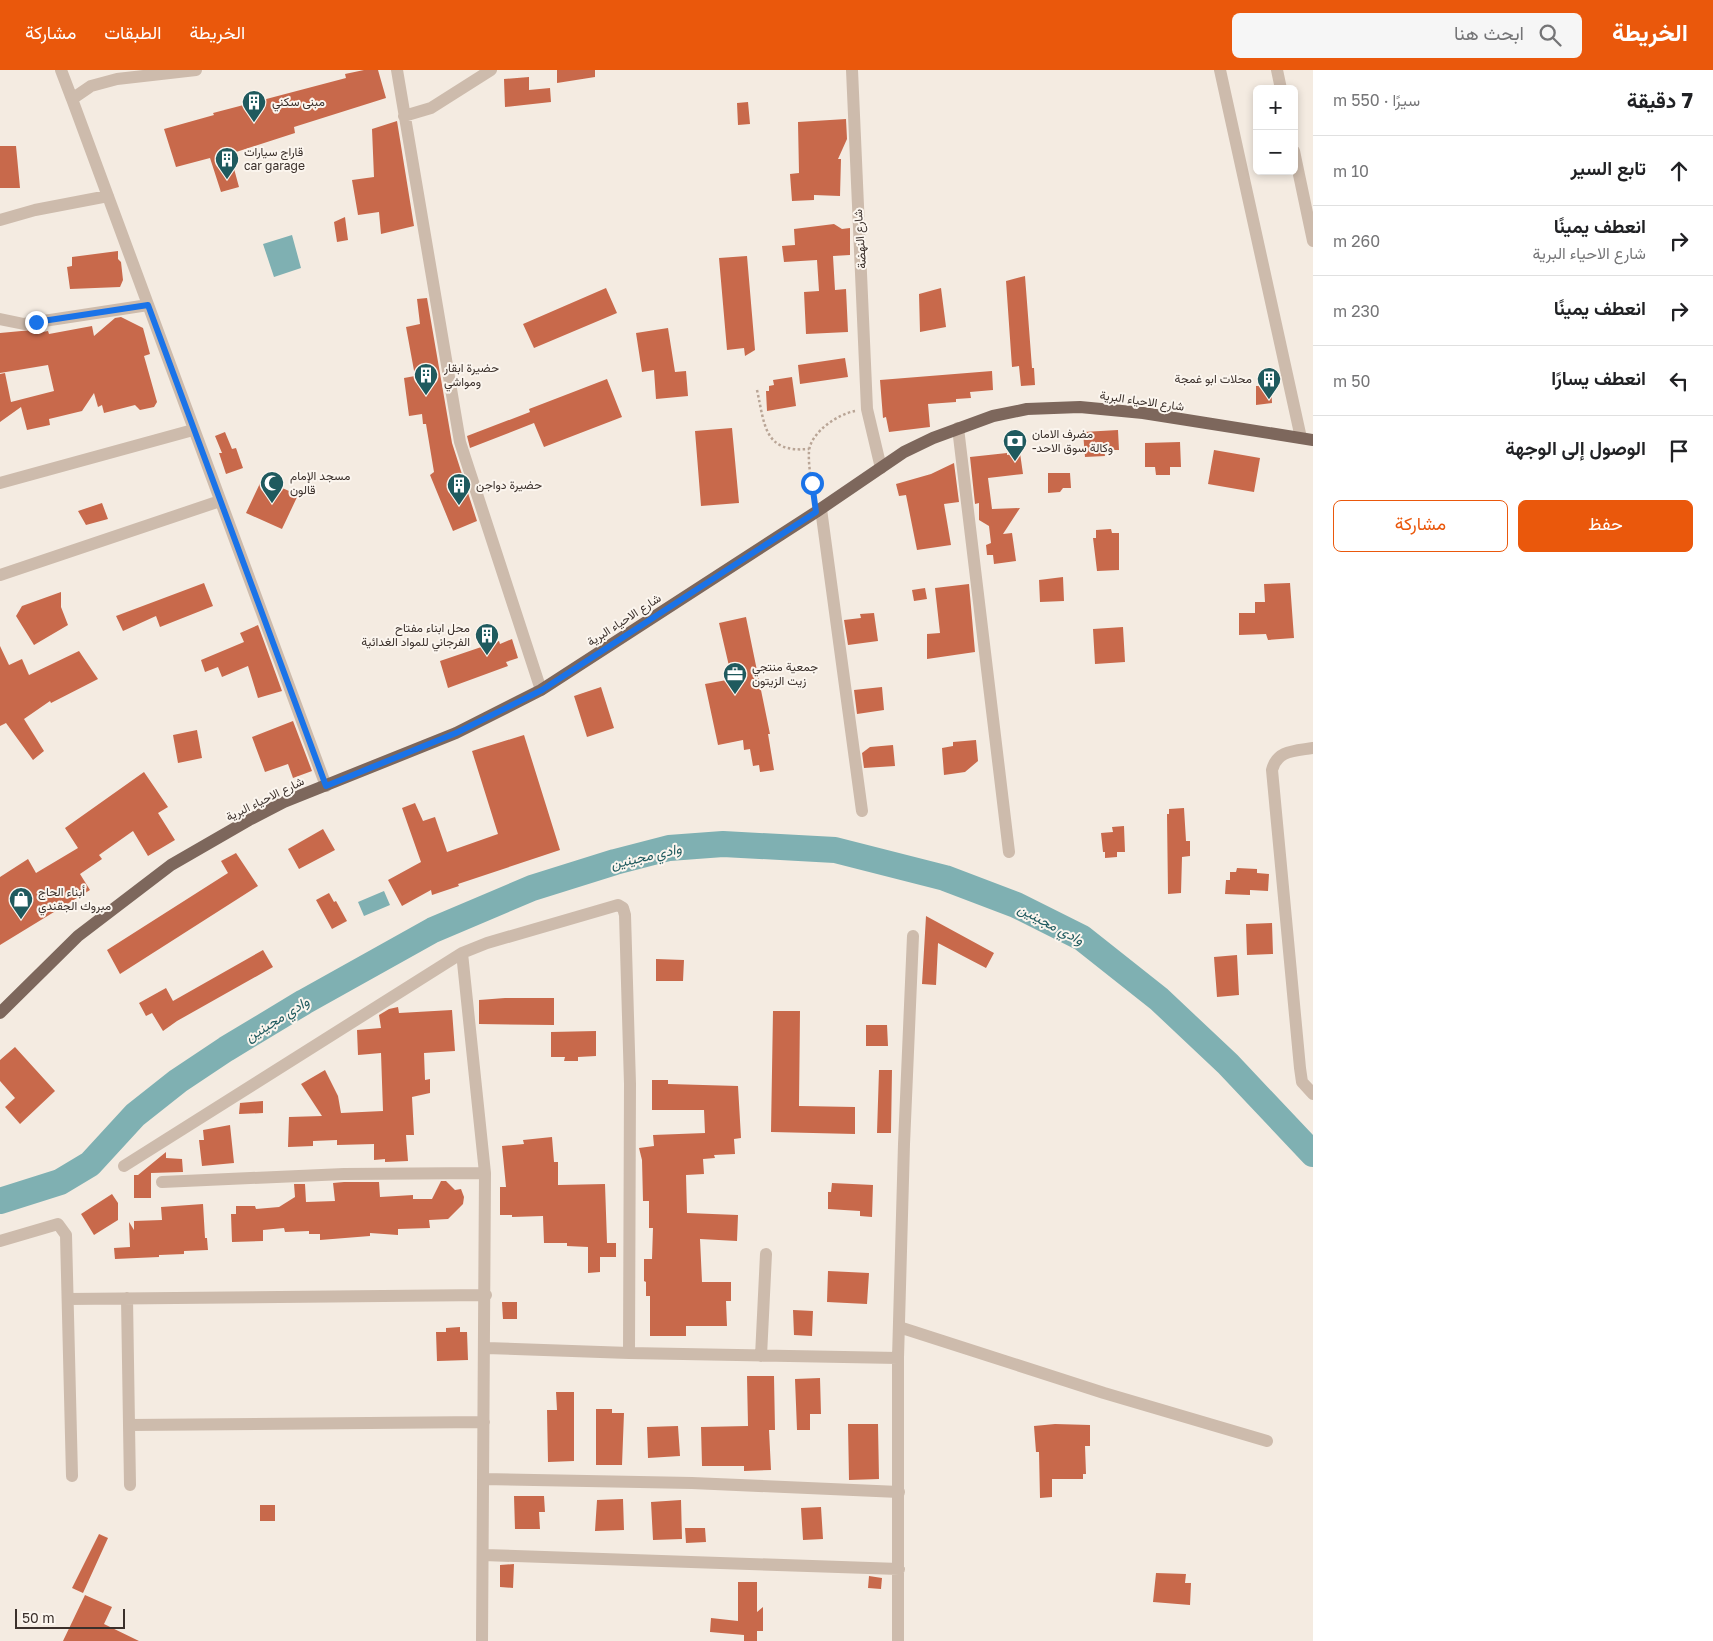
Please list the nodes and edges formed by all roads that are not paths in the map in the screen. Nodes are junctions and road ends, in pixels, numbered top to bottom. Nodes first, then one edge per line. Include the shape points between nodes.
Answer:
1 (61, 70) edge
2 (196, 70) edge
3 (397, 70) edge
4 (491, 70) edge
5 (852, 70) edge
6 (1220, 70) edge
7 (1277, 70) edge
8 (1280, 85) edge
9 (72, 99) junction
10 (404, 116) junction
11 (1298, 170) edge
12 (108, 196) junction
13 (0, 220) edge
14 (1313, 241) edge
15 (148, 305) junction
16 (0, 319) edge
17 (958, 428) junction
18 (193, 430) junction
19 (1307, 439) edge
20 (881, 468) junction
21 (0, 483) edge
22 (220, 501) junction
23 (818, 511) junction
24 (0, 575) edge
25 (542, 690) junction
26 (1313, 748) edge
27 (326, 786) junction
28 (862, 811) dead end
29 (1009, 852) dead end
30 (914, 936) dead end
31 (462, 953) junction
32 (0, 1013) edge
33 (1313, 1094) edge
34 (124, 1166) dead end
35 (485, 1172) junction
36 (162, 1182) dead end
37 (0, 1241) edge
38 (766, 1254) dead end
39 (486, 1295) junction
40 (127, 1298) junction
41 (68, 1299) junction
42 (899, 1327) junction
43 (486, 1348) junction
44 (629, 1353) junction
45 (761, 1356) junction
46 (898, 1358) junction
47 (484, 1422) junction
48 (129, 1425) junction
49 (1267, 1441) dead end
50 (72, 1476) dead end
51 (483, 1479) junction
52 (130, 1486) dead end
53 (899, 1492) junction
54 (484, 1555) junction
55 (899, 1569) junction
56 (482, 1641) edge
57 (898, 1641) edge

1 - 9 street
2 - 9 street via 117,79 91,86
3 - 10 street
4 - 10 street via 431,108
5 - 20 street, شارع النهضة via 868,409
6 - 19 street
7 - 8 street
9 - 12 street
10 - 25 street via 460,442
11 - 14 street
12 - 13 street
12 - 15 street
15 - 16 street via 24,324
15 - 18 street
17 - 19 main road, شارع الاحياء البرية via 1026,409 1080,407 1134,411
17 - 20 main road, شارع الاحياء البرية via 904,452
17 - 29 street
18 - 21 street
18 - 22 street
20 - 23 main road, شارع الاحياء البرية
22 - 24 street
22 - 27 street
23 - 25 main road, شارع الاحياء البرية
23 - 28 street
25 - 27 main road, شارع الاحياء البرية via 456,733
26 - 33 street via 1284,753 1274,761 1272,770 1300,1068 1302,1082
27 - 32 main road, شارع الاحياء البرية via 249,820 145,883 72,941
30 - 42 street
31 - 34 street
31 - 35 street
31 - 44 street via 618,905 623,908 630,1084
35 - 36 street
35 - 39 street
37 - 41 street via 58,1224 66,1235
38 - 45 street
39 - 40 street
39 - 43 street
40 - 41 street
40 - 48 street
41 - 50 street
42 - 46 street
42 - 49 street
43 - 44 street
43 - 47 street
44 - 45 street
45 - 46 street
46 - 53 street
47 - 48 street
47 - 51 street
48 - 52 street
51 - 53 street via 692,1483
51 - 54 street
53 - 55 street
54 - 55 street
54 - 56 street
55 - 57 street

